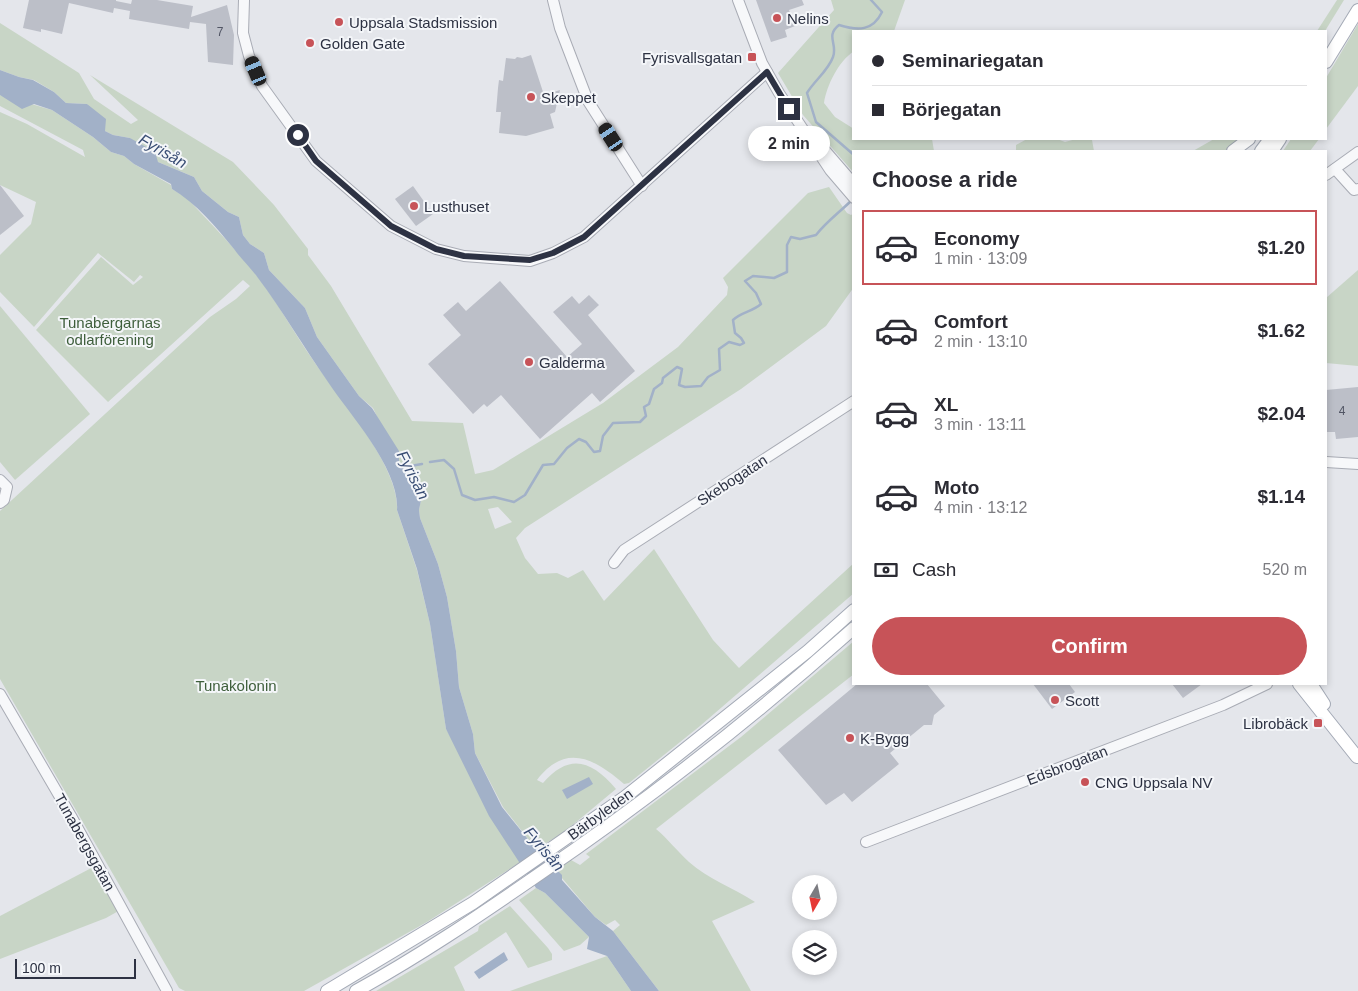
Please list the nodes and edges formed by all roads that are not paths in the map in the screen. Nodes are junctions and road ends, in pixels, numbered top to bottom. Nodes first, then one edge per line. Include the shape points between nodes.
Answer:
1 (244, 0) edge
2 (553, 0) edge
3 (738, 0) edge
4 (1356, 0) edge
5 (1358, 10) edge
6 (1327, 46) edge
7 (1327, 60) edge
8 (767, 72) junction
9 (1248, 140) edge
10 (1234, 150) edge
11 (1358, 152) edge
12 (1335, 168) junction
13 (1327, 174) edge
14 (850, 185) edge
15 (642, 186) junction
16 (1358, 189) edge
17 (852, 402) edge
18 (1327, 462) edge
19 (1358, 464) edge
20 (0, 480) edge
21 (0, 503) edge
22 (614, 563) dead end
23 (852, 612) edge
24 (852, 630) edge
25 (1265, 685) edge
26 (1300, 685) edge
27 (1312, 685) edge
28 (0, 694) edge
29 (1358, 758) edge
30 (866, 842) dead end
31 (167, 991) edge
32 (327, 991) edge
33 (356, 991) edge

1 - 15 street via 243,33 262,86 316,161 391,226 436,249 464,256 530,260 553,253 584,237
2 - 15 street via 560,28 588,101
3 - 8 street
4 - 6 main road
5 - 7 main road
8 - 14 street via 779,93
8 - 15 street
9 - 10 main road
11 - 12 street
12 - 13 street
12 - 16 street via 1354,190
17 - 22 street, Skebogatan via 624,550
18 - 19 street
20 - 21 street via 7,487
23 - 32 main road, Bärbyleden via 808,651 625,797 473,903
24 - 33 main road, Bärbyleden via 757,711 636,807 481,915
25 - 30 street, Edsbrogatan via 1223,705
26 - 29 main road
27 - 29 main road
28 - 31 street, Tunabergsgatan

